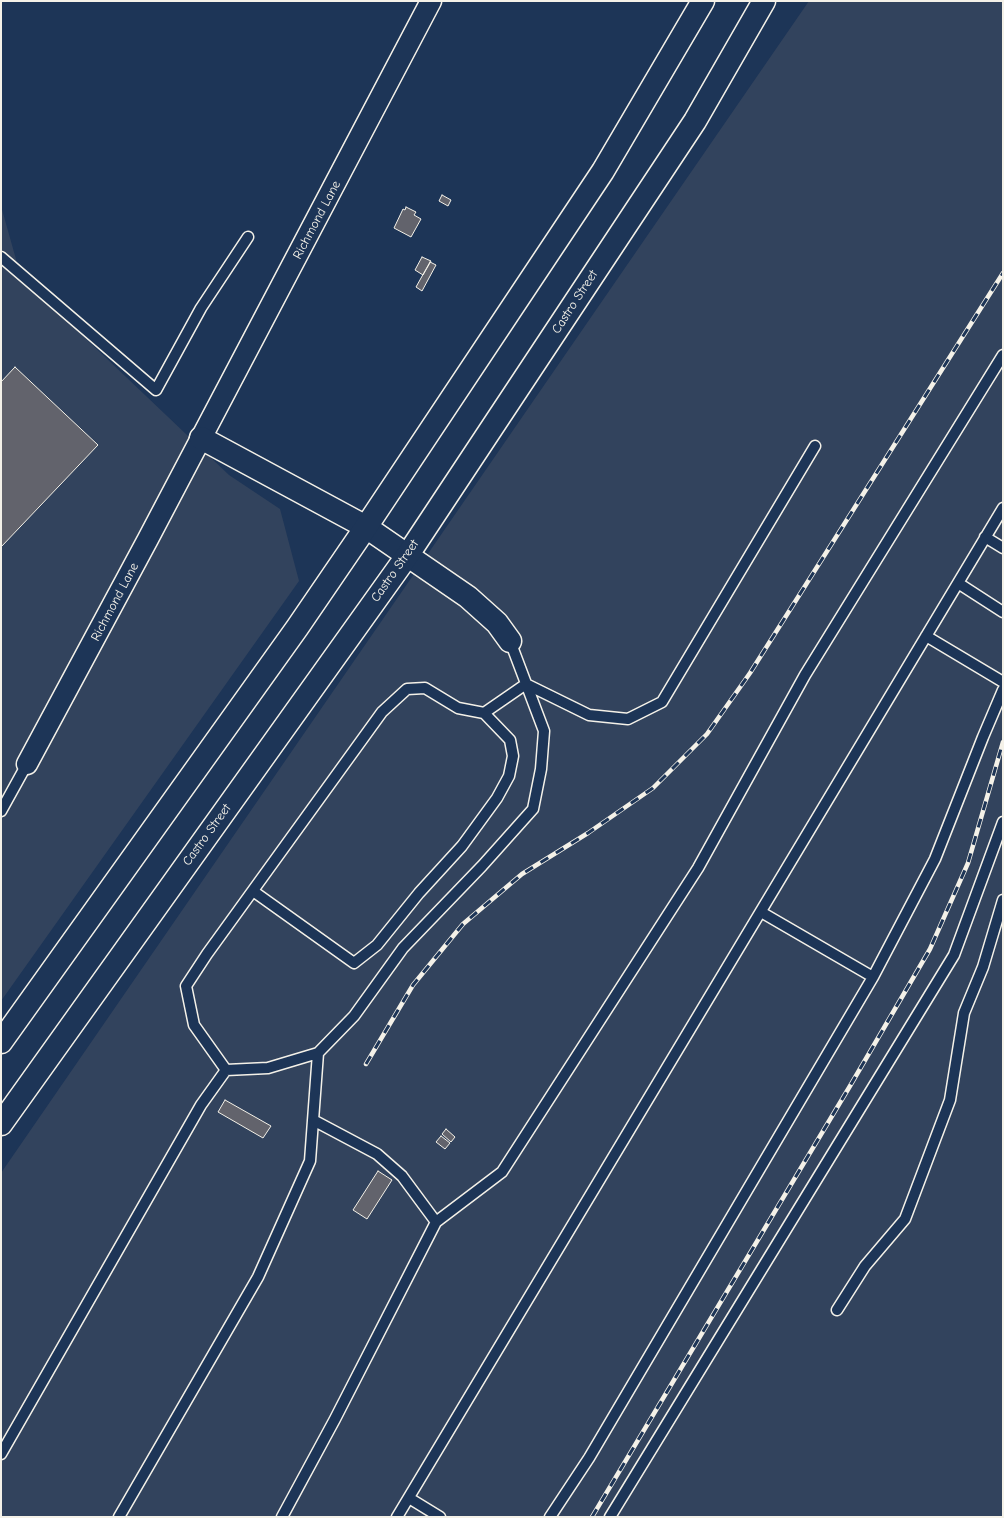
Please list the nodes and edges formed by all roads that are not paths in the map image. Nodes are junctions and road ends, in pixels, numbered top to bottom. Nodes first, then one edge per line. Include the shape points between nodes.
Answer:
1 (431, 1) edge
2 (702, 1) edge
3 (764, 1) edge
4 (248, 237) dead end
5 (1, 257) edge
6 (1003, 355) edge
7 (201, 438) junction
8 (814, 446) dead end
9 (1003, 508) edge
10 (366, 526) junction
11 (985, 537) junction
12 (1003, 548) edge
13 (407, 556) junction
14 (958, 583) junction
15 (1003, 612) edge
16 (926, 636) junction
17 (510, 641) joint
18 (1003, 682) edge
19 (526, 684) junction
20 (1003, 690) edge
21 (484, 713) junction
22 (27, 764) joint
23 (1, 811) edge
24 (1003, 822) edge
25 (253, 891) junction
26 (1003, 900) edge
27 (761, 912) junction
28 (873, 977) junction
29 (1, 1042) edge
30 (318, 1053) junction
31 (226, 1070) junction
32 (313, 1120) junction
33 (1, 1124) edge
34 (436, 1222) junction
35 (837, 1310) dead end
36 (1, 1454) edge
37 (409, 1498) junction
38 (119, 1517) edge
39 (282, 1517) edge
40 (397, 1517) edge
41 (440, 1517) edge
42 (550, 1517) edge
43 (610, 1517) edge

1 - 7 street, Richmond Lane
2 - 10 main road via 603,171
3 - 13 main road, Castro Street via 695,121
4 - 5 lane via 201,308 156,390
6 - 34 lane via 805,675 698,868 502,1172
7 - 10 main road
7 - 22 street, Richmond Lane
8 - 19 lane via 662,702 628,719 589,715
9 - 11 lane
10 - 13 main road
10 - 29 main road via 297,628
11 - 12 lane
11 - 14 lane
13 - 17 main road via 468,597 497,623
13 - 33 main road, Castro Street
14 - 15 lane
14 - 16 lane
16 - 18 lane
16 - 27 lane
17 - 19 lane
19 - 21 lane
19 - 30 lane via 544,731 541,768 533,809 403,948 354,1016
20 - 28 lane via 935,859
21 - 25 lane via 458,708 425,688 407,689 382,712
21 - 25 lane via 510,740 514,756 509,776 498,798 462,846 419,893 377,945 354,963
22 - 23 lane
24 - 43 lane via 954,955
25 - 31 lane via 186,986 194,1025
26 - 35 lane via 983,967 964,1013 950,1100 905,1219 865,1266
27 - 28 lane
27 - 37 lane
28 - 42 lane via 589,1458
30 - 31 lane via 268,1068
30 - 32 lane
31 - 36 lane via 201,1105
32 - 34 lane via 377,1154 402,1176
32 - 38 lane via 310,1161 258,1277
34 - 39 lane via 336,1419
37 - 40 lane
37 - 41 lane

